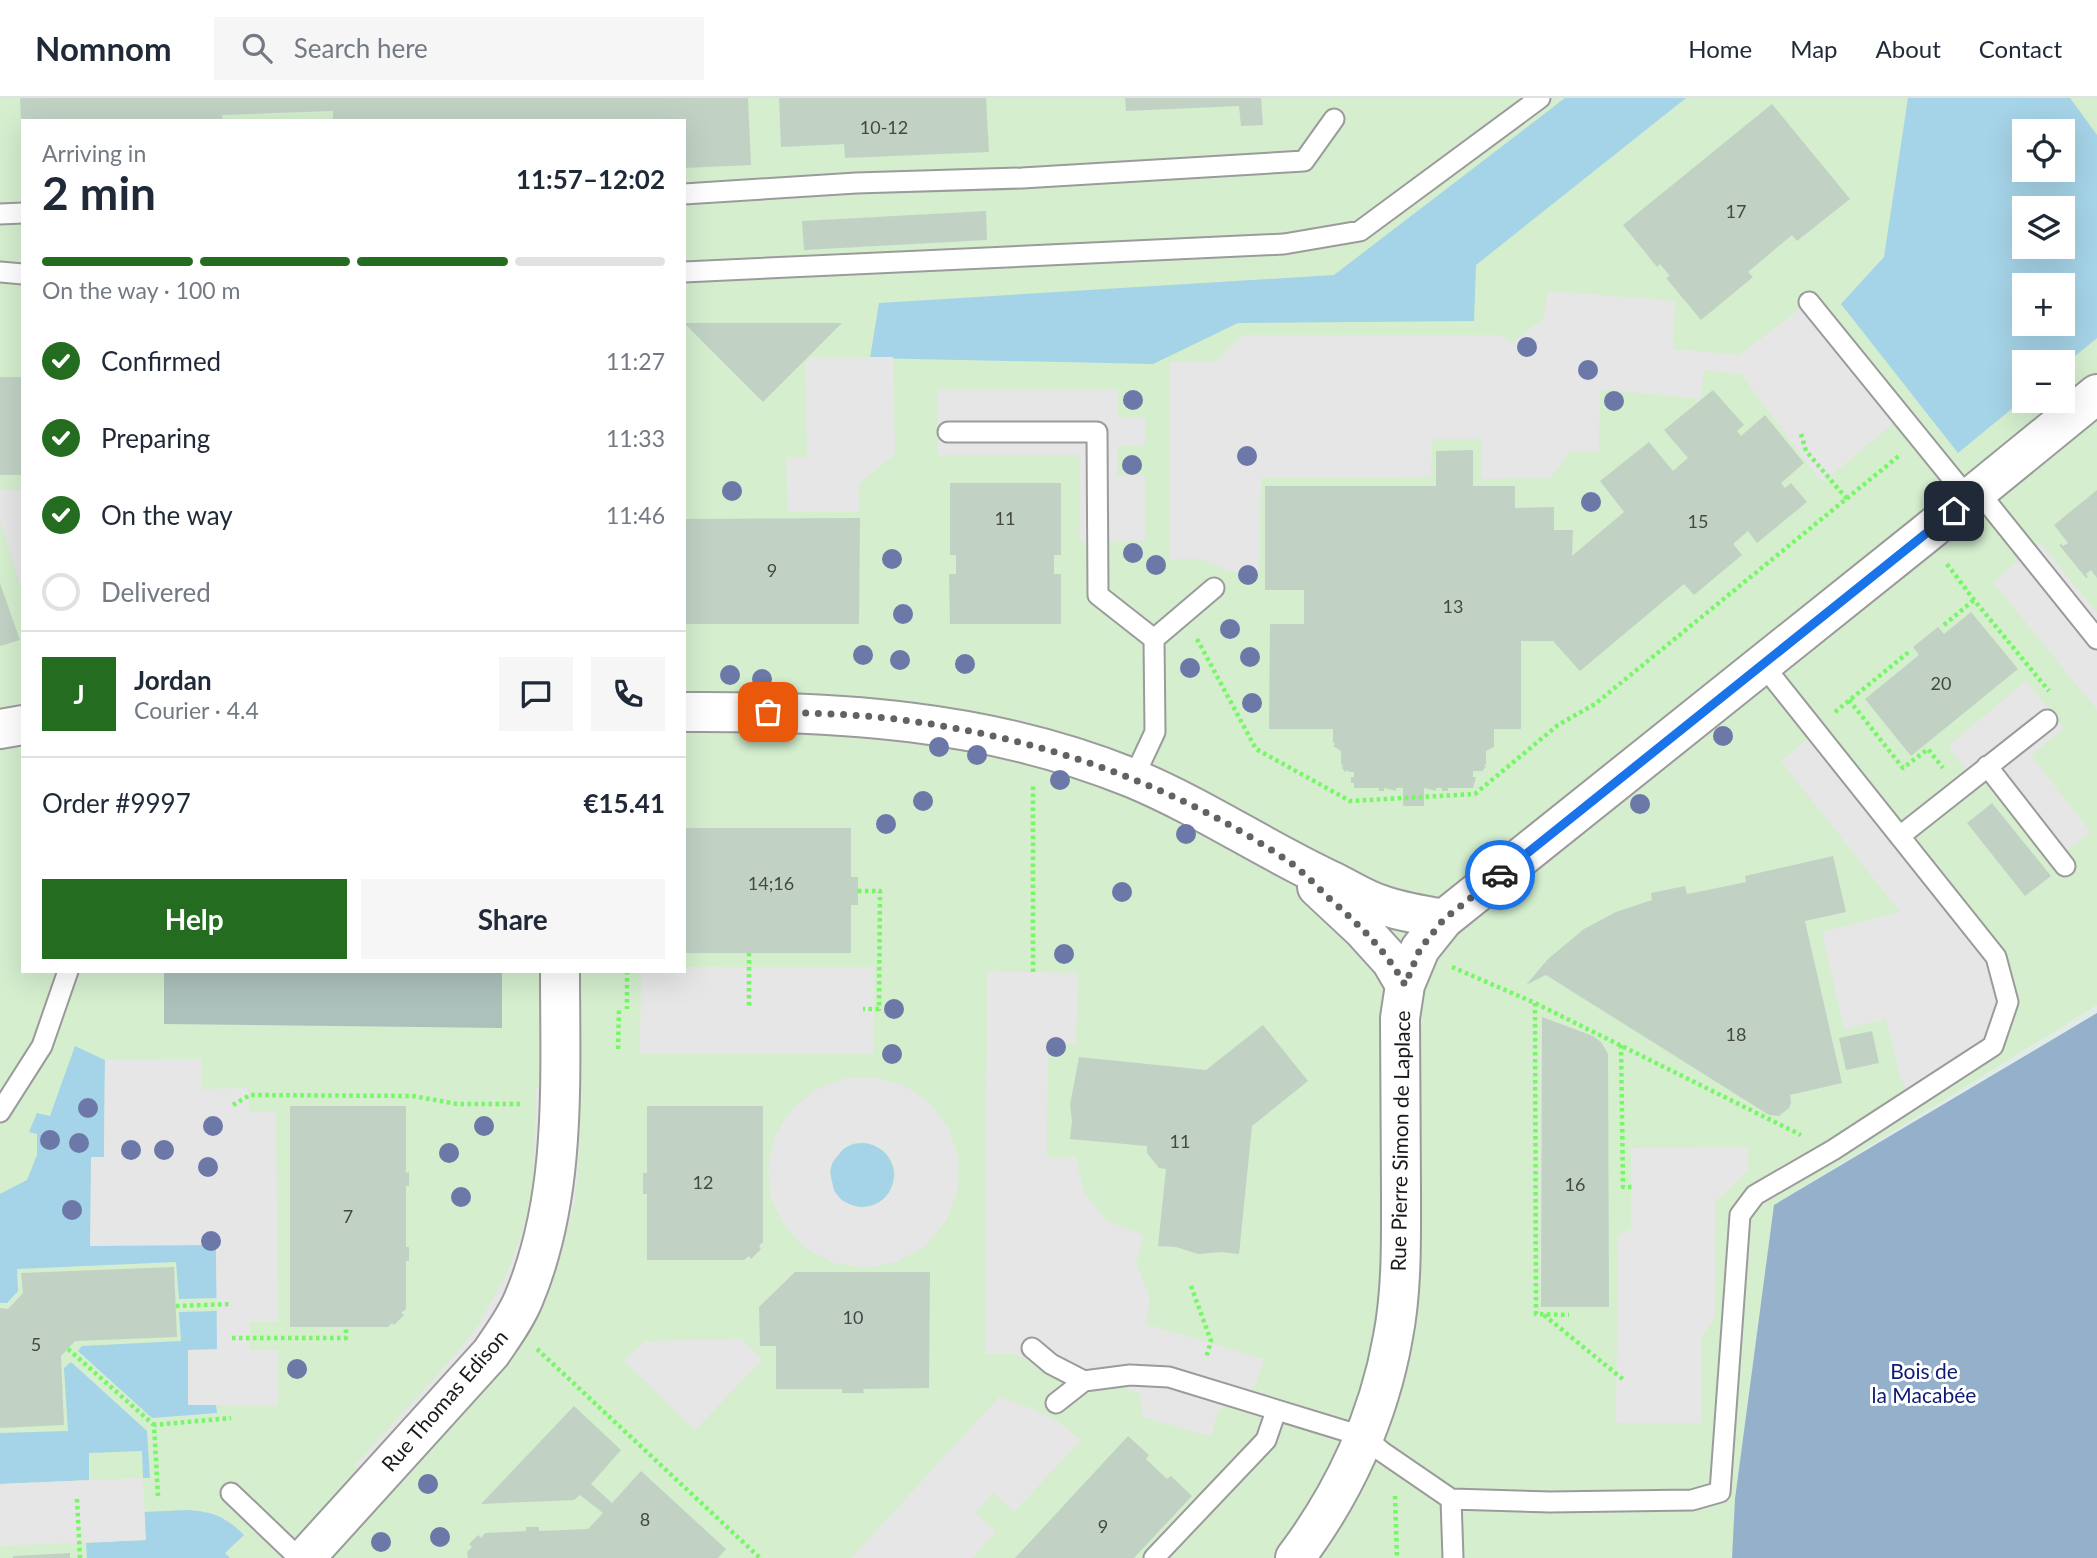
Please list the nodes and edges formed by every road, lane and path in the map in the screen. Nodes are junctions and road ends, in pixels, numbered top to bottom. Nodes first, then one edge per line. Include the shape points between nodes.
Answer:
1 (1540, 98) edge
2 (1334, 119) dead end
3 (686, 194) edge
4 (21, 212) edge
5 (0, 214) edge
6 (0, 272) edge
7 (686, 272) edge
8 (21, 274) edge
9 (1809, 302) dead end
10 (2097, 394) edge
11 (948, 432) dead end
12 (1801, 434) dead end
13 (1920, 439) junction
14 (1974, 495) junction
15 (1847, 499) junction
16 (1941, 555) dead end
17 (1214, 588) dead end
18 (1973, 600) junction
19 (1183, 614) junction
20 (1944, 625) dead end
21 (1154, 639) junction
22 (2097, 639) edge
23 (1910, 651) dead end
24 (1763, 664) junction
25 (1849, 700) junction
26 (686, 712) edge
27 (2047, 720) joint
28 (21, 725) edge
29 (0, 729) edge
30 (1814, 729) junction
31 (1987, 766) junction
32 (1133, 779) junction
33 (1033, 783) dead end
34 (1958, 789) junction
35 (1900, 836) junction
36 (1287, 860) junction
37 (2065, 866) dead end
38 (858, 891) dead end
39 (1444, 919) junction
40 (1420, 949) junction
41 (749, 953) dead end
42 (1033, 972) dead end
43 (67, 973) edge
44 (560, 973) edge
45 (627, 973) edge
46 (1405, 985) junction
47 (1535, 1003) junction
48 (619, 1009) dead end
49 (627, 1009) dead end
50 (749, 1009) dead end
51 (863, 1009) dead end
52 (1621, 1045) junction
53 (618, 1049) dead end
54 (559, 1104) junction
55 (233, 1105) dead end
56 (0, 1112) edge
57 (1833, 1150) junction
58 (1635, 1187) dead end
59 (1191, 1286) dead end
60 (232, 1304) dead end
61 (176, 1306) dead end
62 (1543, 1315) junction
63 (1569, 1315) dead end
64 (510, 1325) junction
65 (346, 1327) dead end
66 (232, 1338) dead end
67 (1032, 1348) dead end
68 (68, 1349) dead end
69 (1084, 1381) junction
70 (1625, 1381) dead end
71 (1197, 1386) junction
72 (1056, 1403) dead end
73 (1276, 1411) junction
74 (231, 1418) dead end
75 (154, 1425) junction
76 (1365, 1437) junction
77 (1406, 1468) junction
78 (231, 1493) dead end
79 (158, 1496) dead end
80 (77, 1499) dead end
81 (1451, 1499) junction
82 (80, 1558) edge
83 (299, 1558) edge
84 (305, 1558) edge
85 (760, 1558) edge
86 (1154, 1558) edge
87 (1295, 1558) edge
88 (1397, 1558) edge
89 (1453, 1558) edge

1 - 7 lane via 1360,231 1284,244
2 - 3 lane via 1304,161
4 - 5 lane
6 - 8 lane
9 - 13 lane
10 - 14 street, Rue Pierre Simon de Laplace
11 - 21 lane via 1097,432 1098,595
12 - 15 path via 1806,451
13 - 14 lane
13 - 15 path
14 - 22 lane
14 - 24 street, Rue Pierre Simon de Laplace
15 - 19 path via 1595,704 1558,724 1475,794 1350,801 1256,749
16 - 18 path
17 - 19 lane
18 - 20 path
18 - 27 path via 2057,700 2058,708
19 - 21 lane
21 - 32 lane via 1155,732
23 - 25 path
24 - 30 lane
24 - 39 street, Rue Pierre Simon de Laplace
25 - 30 path
25 - 34 path via 1903,768 1928,749
26 - 32 street via 893,719 962,729 1044,749
27 - 31 lane
28 - 29 street
30 - 35 lane
31 - 34 lane
31 - 37 lane
32 - 36 street via 1220,820
33 - 42 path
34 - 35 lane
35 - 57 lane via 1996,957 2008,1002 1993,1046
36 - 39 street via 1382,905
36 - 46 street via 1363,929
38 - 51 path via 880,891 879,1009
39 - 40 street, Rue Pierre Simon de Laplace
40 - 46 street, Rue Pierre Simon de Laplace
40 - 47 path
41 - 50 path
43 - 56 lane via 42,1046
44 - 54 street, Rue Thomas Edison
45 - 49 path
46 - 76 street, Rue Pierre Simon de Laplace via 1400,1018 1399,1301 1384,1379
47 - 52 path
47 - 62 path via 1536,1314
48 - 53 path
52 - 57 path
52 - 58 path via 1623,1187
54 - 55 path via 457,1104 413,1096 250,1095
54 - 64 street, Rue Thomas Edison via 556,1163 543,1246
57 - 81 lane via 1755,1195 1740,1215 1720,1492 1692,1500
59 - 71 path via 1210,1342
60 - 61 path
62 - 63 path
62 - 70 path
64 - 84 street, Rue Thomas Edison via 491,1353
64 - 85 path
65 - 66 path via 346,1338
67 - 69 lane
68 - 75 path
69 - 71 lane via 1130,1375 1169,1377
69 - 72 lane
71 - 73 lane
73 - 76 lane
73 - 86 lane via 1266,1440
74 - 75 path
75 - 79 path
76 - 77 lane
76 - 87 street, Rue Pierre Simon de Laplace via 1334,1500
77 - 81 lane
77 - 88 path via 1395,1484
78 - 83 lane
80 - 82 path
81 - 89 lane

